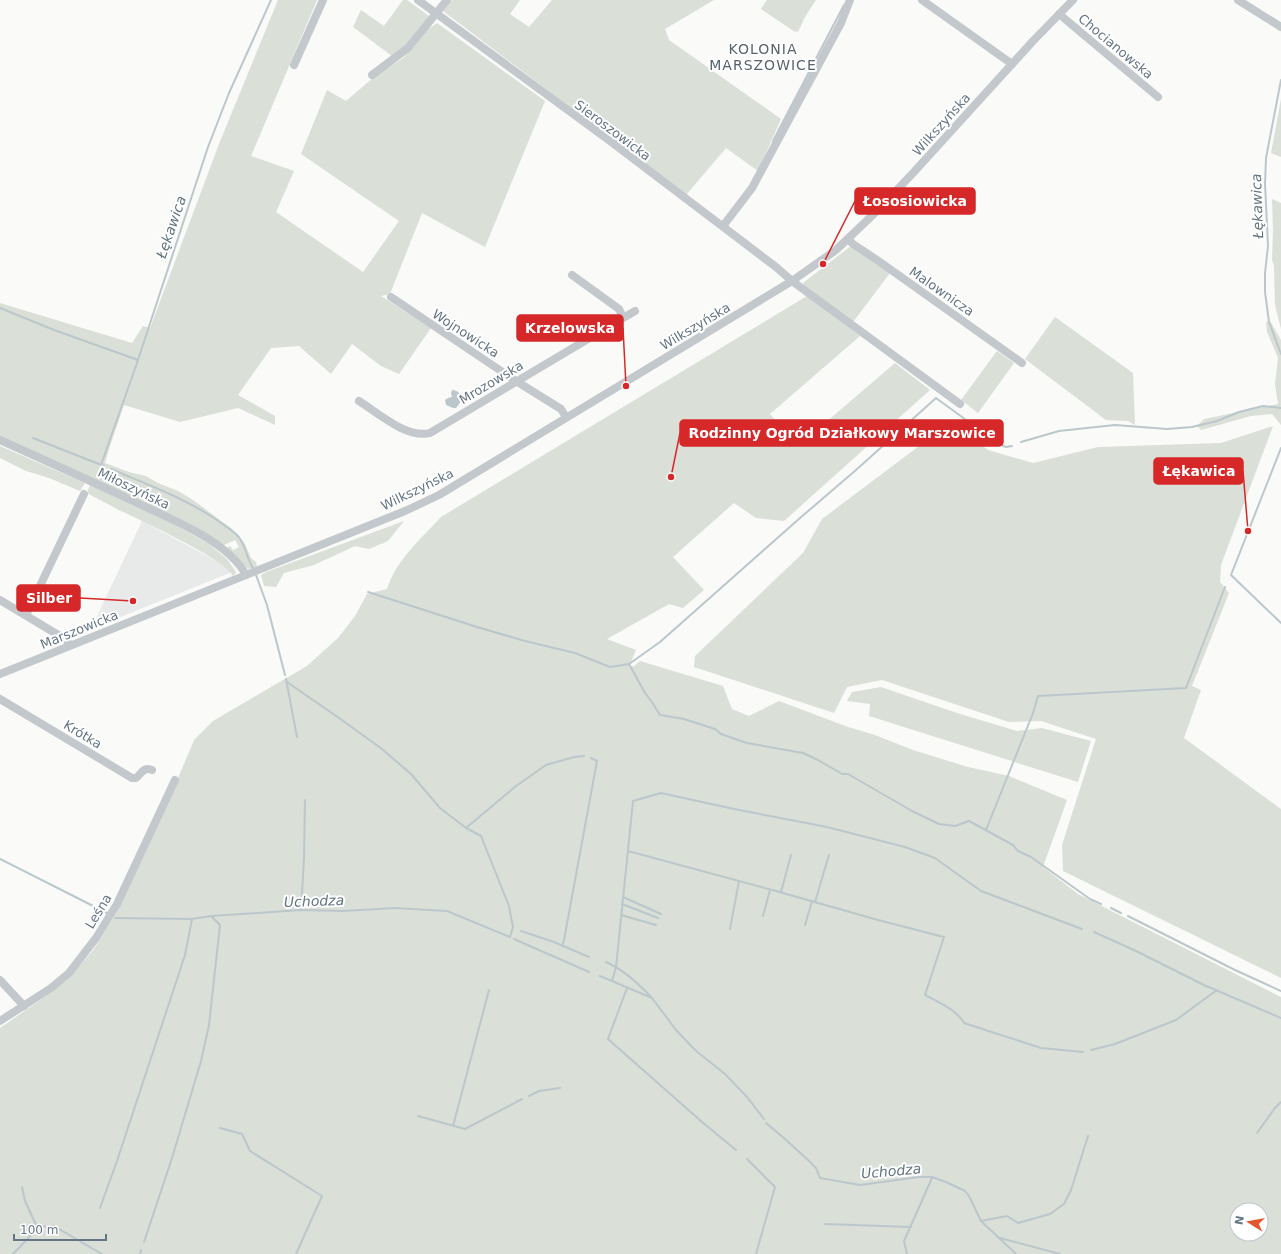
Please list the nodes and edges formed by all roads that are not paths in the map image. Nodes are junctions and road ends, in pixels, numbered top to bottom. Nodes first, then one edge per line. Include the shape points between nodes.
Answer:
1 (323, 0) edge
2 (418, 0) edge
3 (447, 0) edge
4 (850, 0) edge
5 (922, 0) edge
6 (1073, 0) edge
7 (1238, 0) edge
8 (436, 13) junction
9 (1059, 14) junction
10 (1281, 27) edge
11 (1012, 64) junction
12 (294, 65) dead end
13 (372, 75) dead end
14 (1158, 97) dead end
15 (723, 226) junction
16 (848, 239) junction
17 (572, 275) dead end
18 (792, 281) junction
19 (391, 297) dead end
20 (635, 311) dead end
21 (623, 317) junction
22 (1022, 363) dead end
23 (516, 381) junction
24 (359, 401) dead end
25 (960, 404) dead end
26 (566, 418) junction
27 (0, 440) edge
28 (84, 494) dead end
29 (256, 571) joint
30 (246, 575) junction
31 (0, 600) edge
32 (26, 615) junction
33 (70, 646) junction
34 (0, 674) edge
35 (0, 699) edge
36 (152, 770) dead end
37 (175, 780) dead end
38 (0, 980) edge
39 (24, 1006) junction
40 (0, 1021) edge

1 - 12 street
2 - 8 street, Sieroszowicka
3 - 8 street
4 - 15 street via 841,23 752,188
5 - 11 street
6 - 9 street, Wilkszyńska
7 - 10 street
8 - 13 street via 408,48
8 - 15 street, Sieroszowicka
9 - 11 street, Wilkszyńska
9 - 14 street, Chocianowska
11 - 16 street, Wilkszyńska via 914,173
15 - 18 street, Sieroszowicka
16 - 18 street, Wilkszyńska
16 - 22 street, Malownicza
17 - 21 street via 619,309
18 - 25 street, Sieroszowicka
18 - 26 street, Wilkszyńska
19 - 23 street, Wojnowicka
20 - 21 street, Mrozowska
21 - 23 street, Mrozowska
23 - 24 street, Mrozowska via 424,435 404,431
23 - 26 street, Wojnowicka via 561,409
26 - 29 street, Wilkszyńska via 439,495
27 - 30 street, Miłoszyńska via 192,530 236,561
28 - 32 street
29 - 30 street, Marszowicka
30 - 33 street, Marszowicka
31 - 32 street
32 - 33 street via 65,639
33 - 34 street, Marszowicka
35 - 36 street, Krótka via 132,778 136,778 145,769
37 - 39 street, Leśna via 117,904 96,938 69,973
38 - 39 street
39 - 40 street, Leśna

